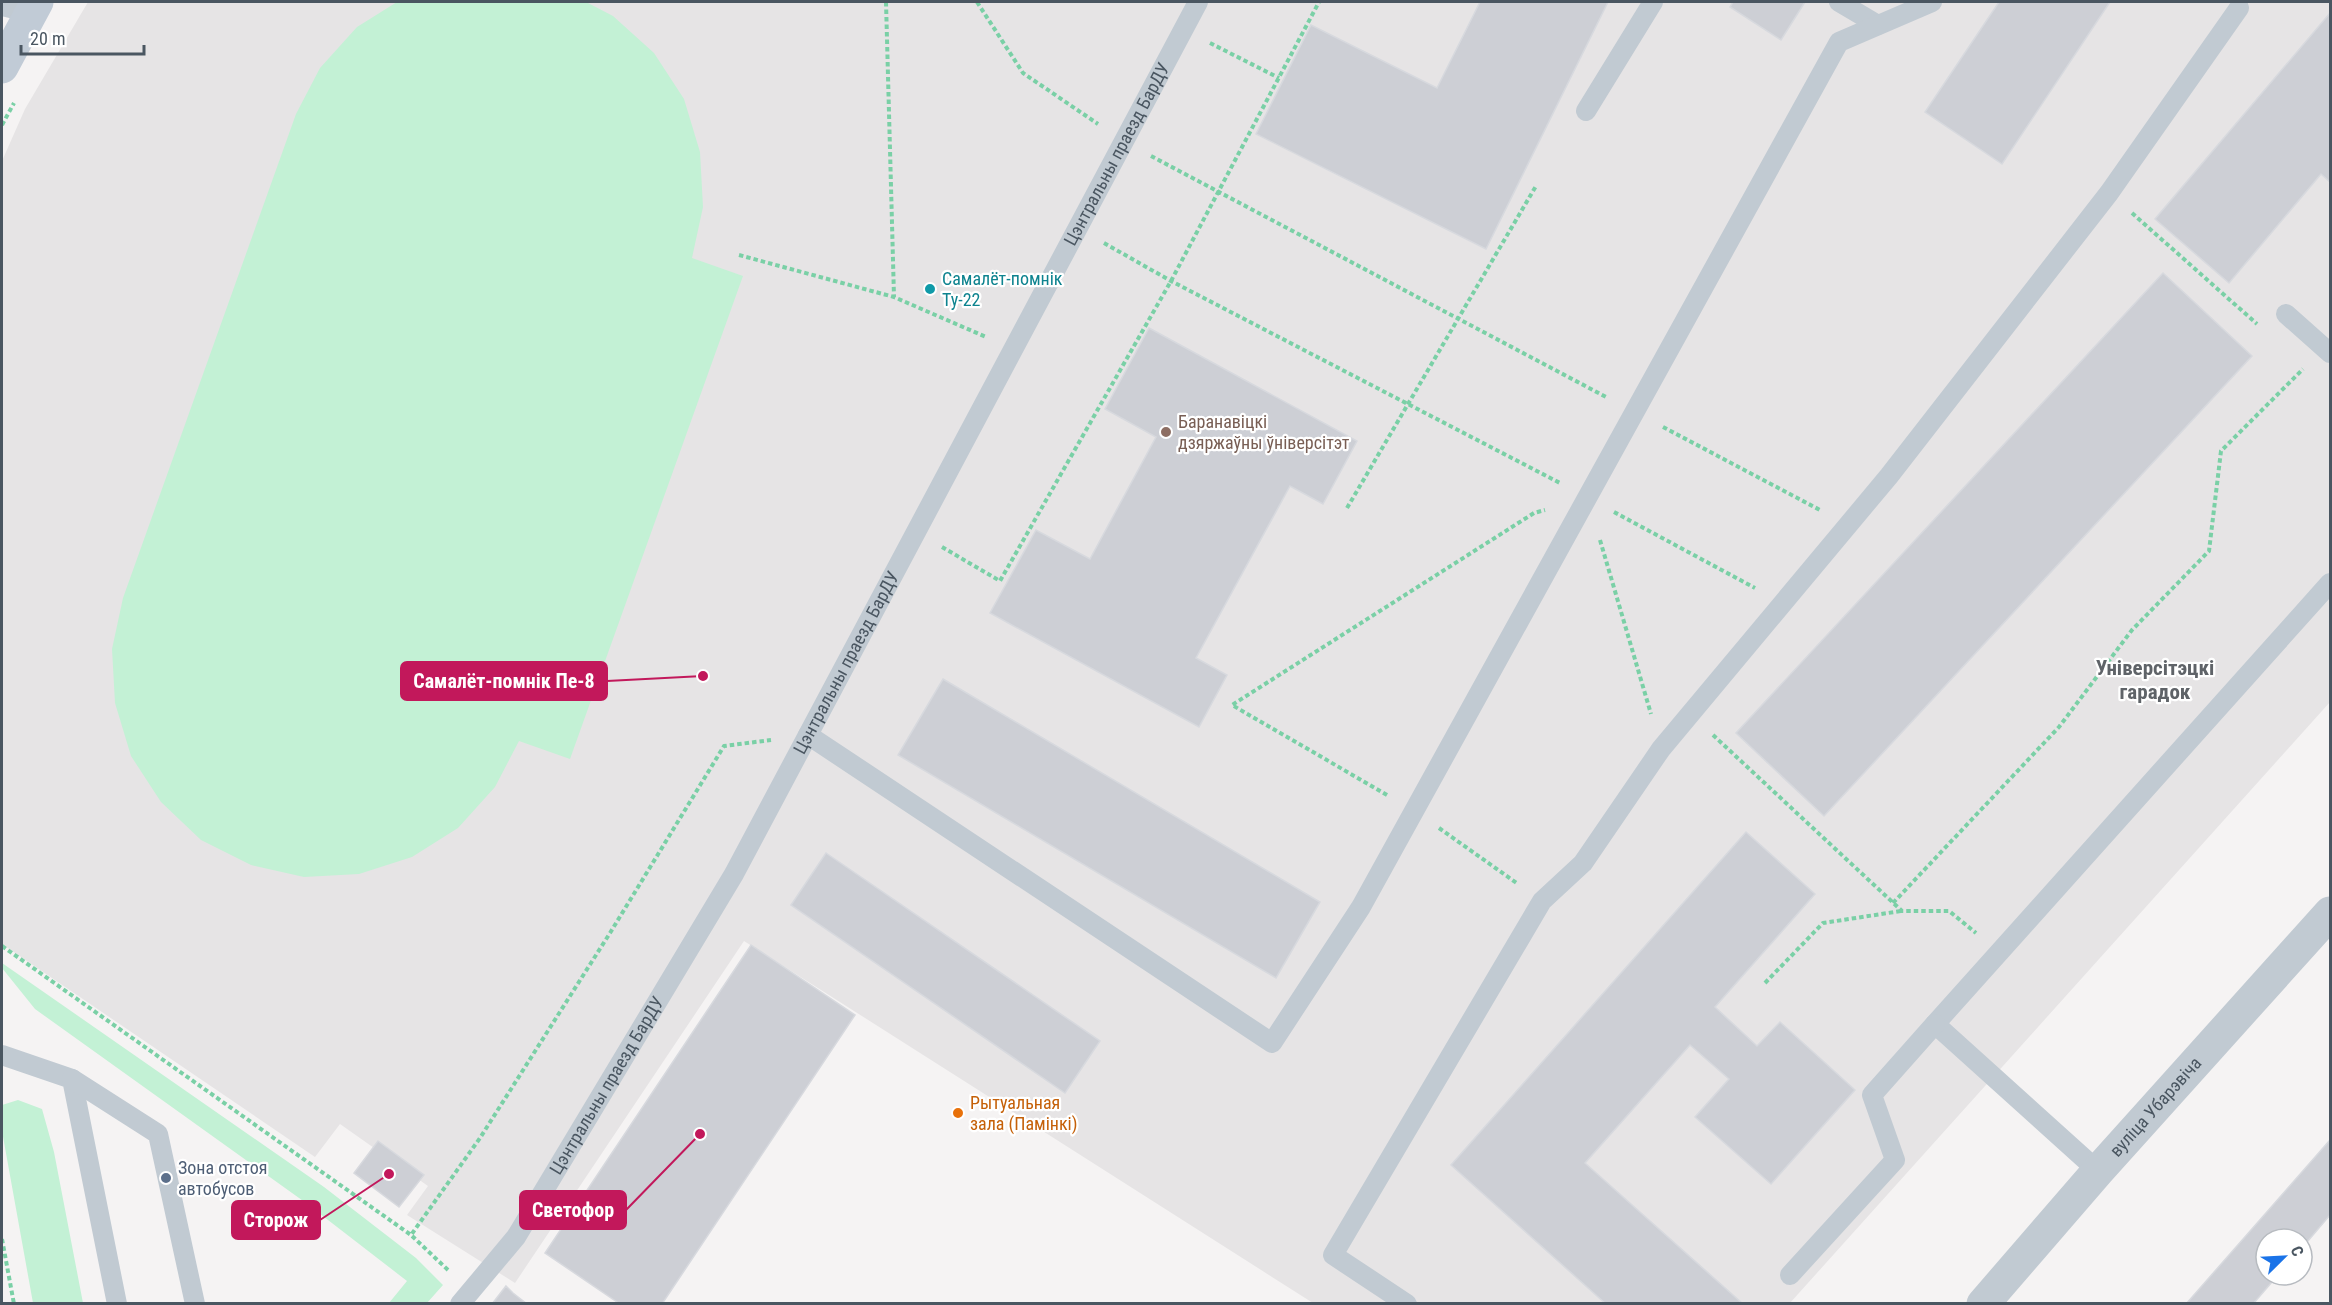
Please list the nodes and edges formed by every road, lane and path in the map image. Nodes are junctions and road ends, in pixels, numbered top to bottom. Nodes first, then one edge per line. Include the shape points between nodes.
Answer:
1 (886, 2) edge
2 (977, 2) edge
3 (1198, 2) edge
4 (1319, 2) edge
5 (1653, 2) edge
6 (1839, 2) edge
7 (1932, 2) edge
8 (23, 7) edge
9 (2239, 8) dead end
10 (1878, 25) junction
11 (1183, 29) junction
12 (2, 67) edge
13 (1278, 78) junction
14 (1586, 111) dead end
15 (1124, 141) junction
16 (1536, 186) dead end
17 (1219, 192) junction
18 (2109, 193) junction
19 (1078, 228) junction
20 (739, 255) dead end
21 (1172, 281) junction
22 (894, 297) junction
23 (2286, 314) dead end
24 (1458, 319) junction
25 (2260, 327) dead end
26 (1014, 349) junction
27 (2331, 353) edge
28 (2305, 367) dead end
29 (1408, 404) junction
30 (1635, 412) junction
31 (1587, 497) junction
32 (1347, 508) dead end
33 (1848, 525) junction
34 (916, 532) junction
35 (2331, 583) edge
36 (1783, 603) junction
37 (1690, 714) junction
38 (808, 735) junction
39 (1661, 749) junction
40 (1414, 811) junction
41 (1542, 901) junction
42 (1893, 903) junction
43 (1902, 911) junction
44 (2331, 913) edge
45 (2, 945) edge
46 (2000, 952) junction
47 (1766, 984) dead end
48 (1935, 1024) junction
49 (2, 1056) edge
50 (72, 1079) junction
51 (2098, 1171) junction
52 (411, 1235) junction
53 (2, 1239) edge
54 (1790, 1275) dead end
55 (466, 1297) edge
56 (14, 1304) edge
57 (117, 1304) edge
58 (195, 1304) edge
59 (1407, 1304) edge
60 (1983, 1304) edge

1 - 22 path
2 - 15 path via 1023,73
3 - 11 lane, Цэнтральны праезд БарДУ
4 - 13 path
5 - 14 lane
6 - 10 lane
7 - 10 lane
8 - 12 main road
9 - 18 lane
10 - 30 lane via 1839,42
11 - 13 path
11 - 15 lane, Цэнтральны праезд БарДУ
13 - 17 path
15 - 17 path
15 - 19 lane, Цэнтральны праезд БарДУ
16 - 24 path
17 - 21 path
17 - 24 path
18 - 25 path
18 - 33 lane
19 - 21 path
19 - 26 lane, Цэнтральны праезд БарДУ
20 - 22 path
21 - 29 path
21 - 34 path via 1000,581
22 - 26 path
23 - 27 lane
24 - 29 path
24 - 30 path
26 - 34 lane, Цэнтральны праезд БарДУ
28 - 42 path via 2221,451 2208,551 2132,630 2059,727
29 - 31 path
29 - 32 path
30 - 31 lane
30 - 33 path
31 - 36 path
31 - 39 path
31 - 40 lane
31 - 40 path via 1534,513 1232,705
33 - 36 lane
34 - 38 lane, Цэнтральны праезд БарДУ
35 - 46 lane
36 - 37 lane
37 - 39 lane
37 - 42 path
38 - 40 lane via 1272,1043 1361,907
38 - 52 path via 724,746 480,1138
38 - 55 lane, Цэнтральны праезд БарДУ via 734,874 516,1238
39 - 41 lane via 1583,863
40 - 41 path
41 - 59 lane via 1333,1255
42 - 43 path
43 - 46 path via 1949,911
43 - 47 path via 1823,923
44 - 51 street, вуліца Убарэвіча
45 - 52 path
46 - 48 lane
48 - 51 lane
48 - 54 lane via 1872,1095 1895,1160
49 - 50 lane
50 - 57 lane
50 - 58 lane via 158,1134
51 - 60 street, вуліца Убарэвіча
52 - 55 path
53 - 56 path

